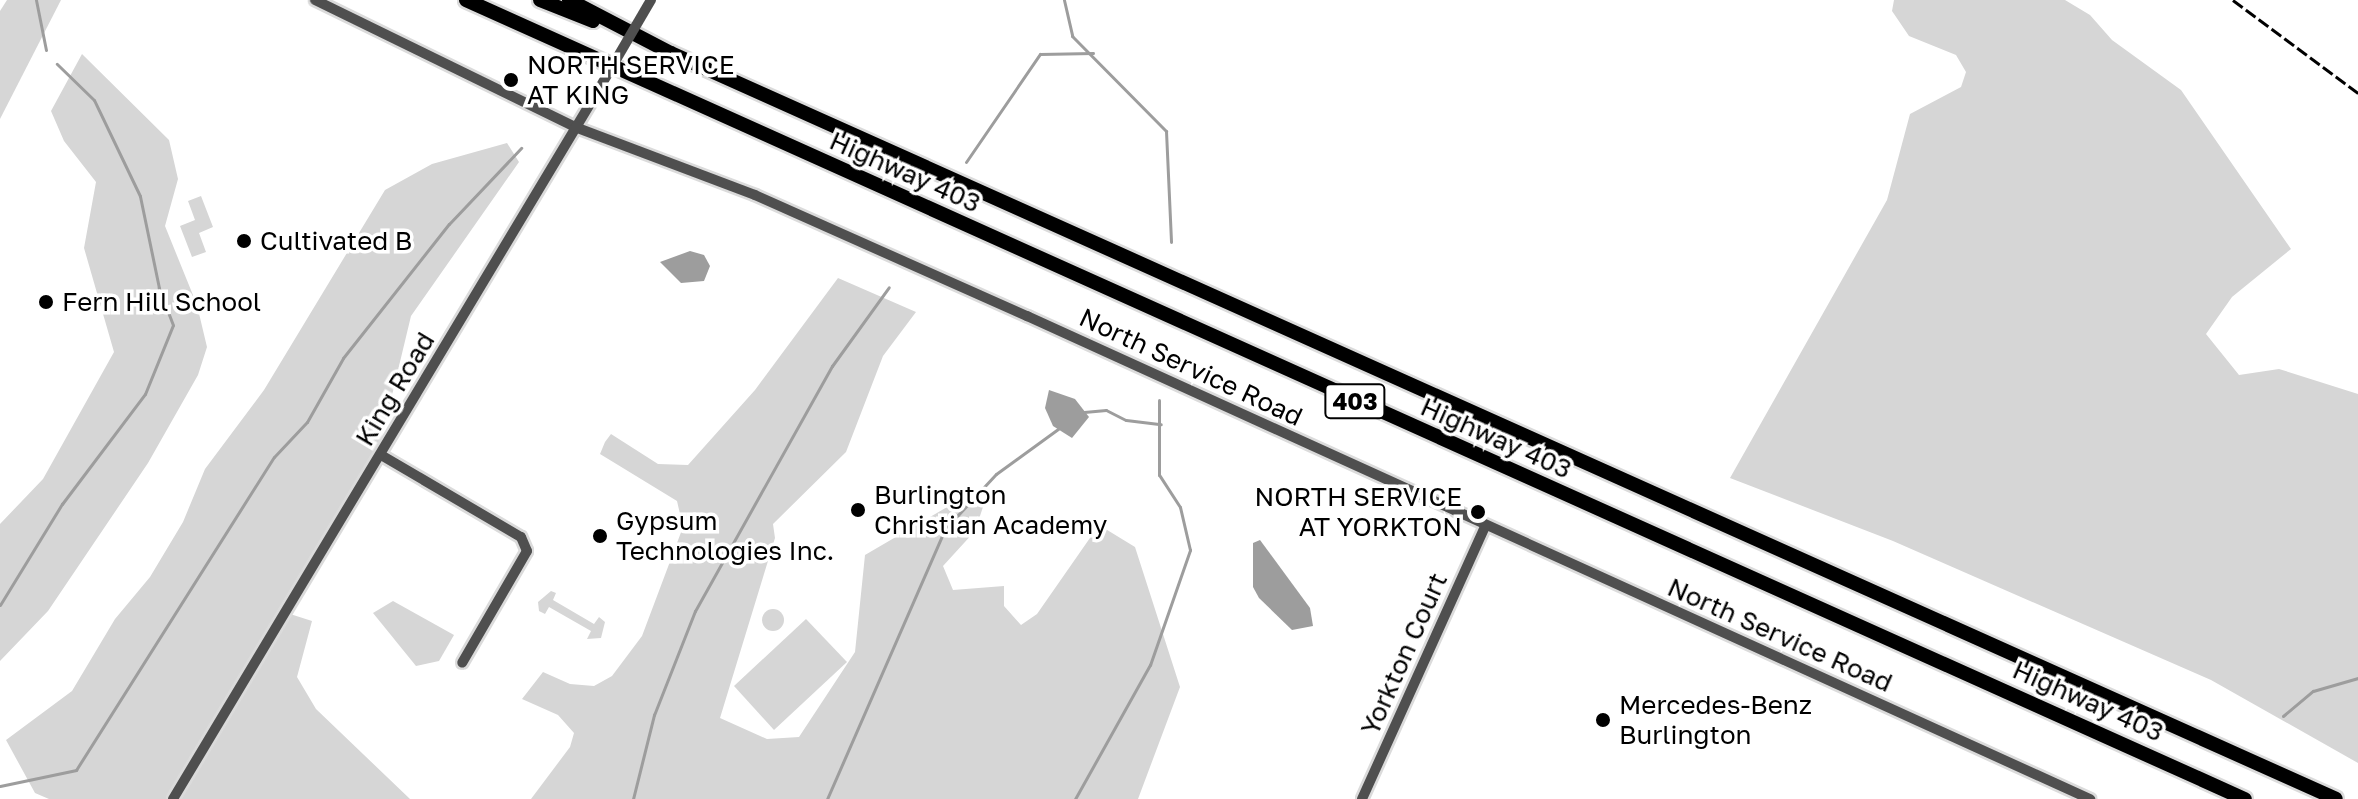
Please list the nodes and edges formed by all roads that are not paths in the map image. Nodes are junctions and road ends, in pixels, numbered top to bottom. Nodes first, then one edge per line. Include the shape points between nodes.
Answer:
1 (315, 0) edge
2 (466, 0) edge
3 (540, 0) edge
4 (569, 0) edge
5 (651, 0) edge
6 (671, 53) junction
7 (575, 127) junction
8 (381, 455) junction
9 (1485, 527) junction
10 (462, 663) dead end
11 (173, 799) edge
12 (1362, 799) edge
13 (2090, 799) edge
14 (2245, 799) edge
15 (2336, 799) edge

1 - 7 street, North Service Road
2 - 14 highway, Highway 403 / 403
3 - 6 highway
4 - 6 highway, Highway 403 / 403
5 - 7 street, King Road, bridge
6 - 15 highway, Highway 403 / 403
7 - 8 street, King Road
7 - 9 street, North Service Road via 755,195
8 - 10 street via 521,537 527,551
8 - 11 street, King Road
9 - 12 street, Yorkton Court
9 - 13 street, North Service Road

